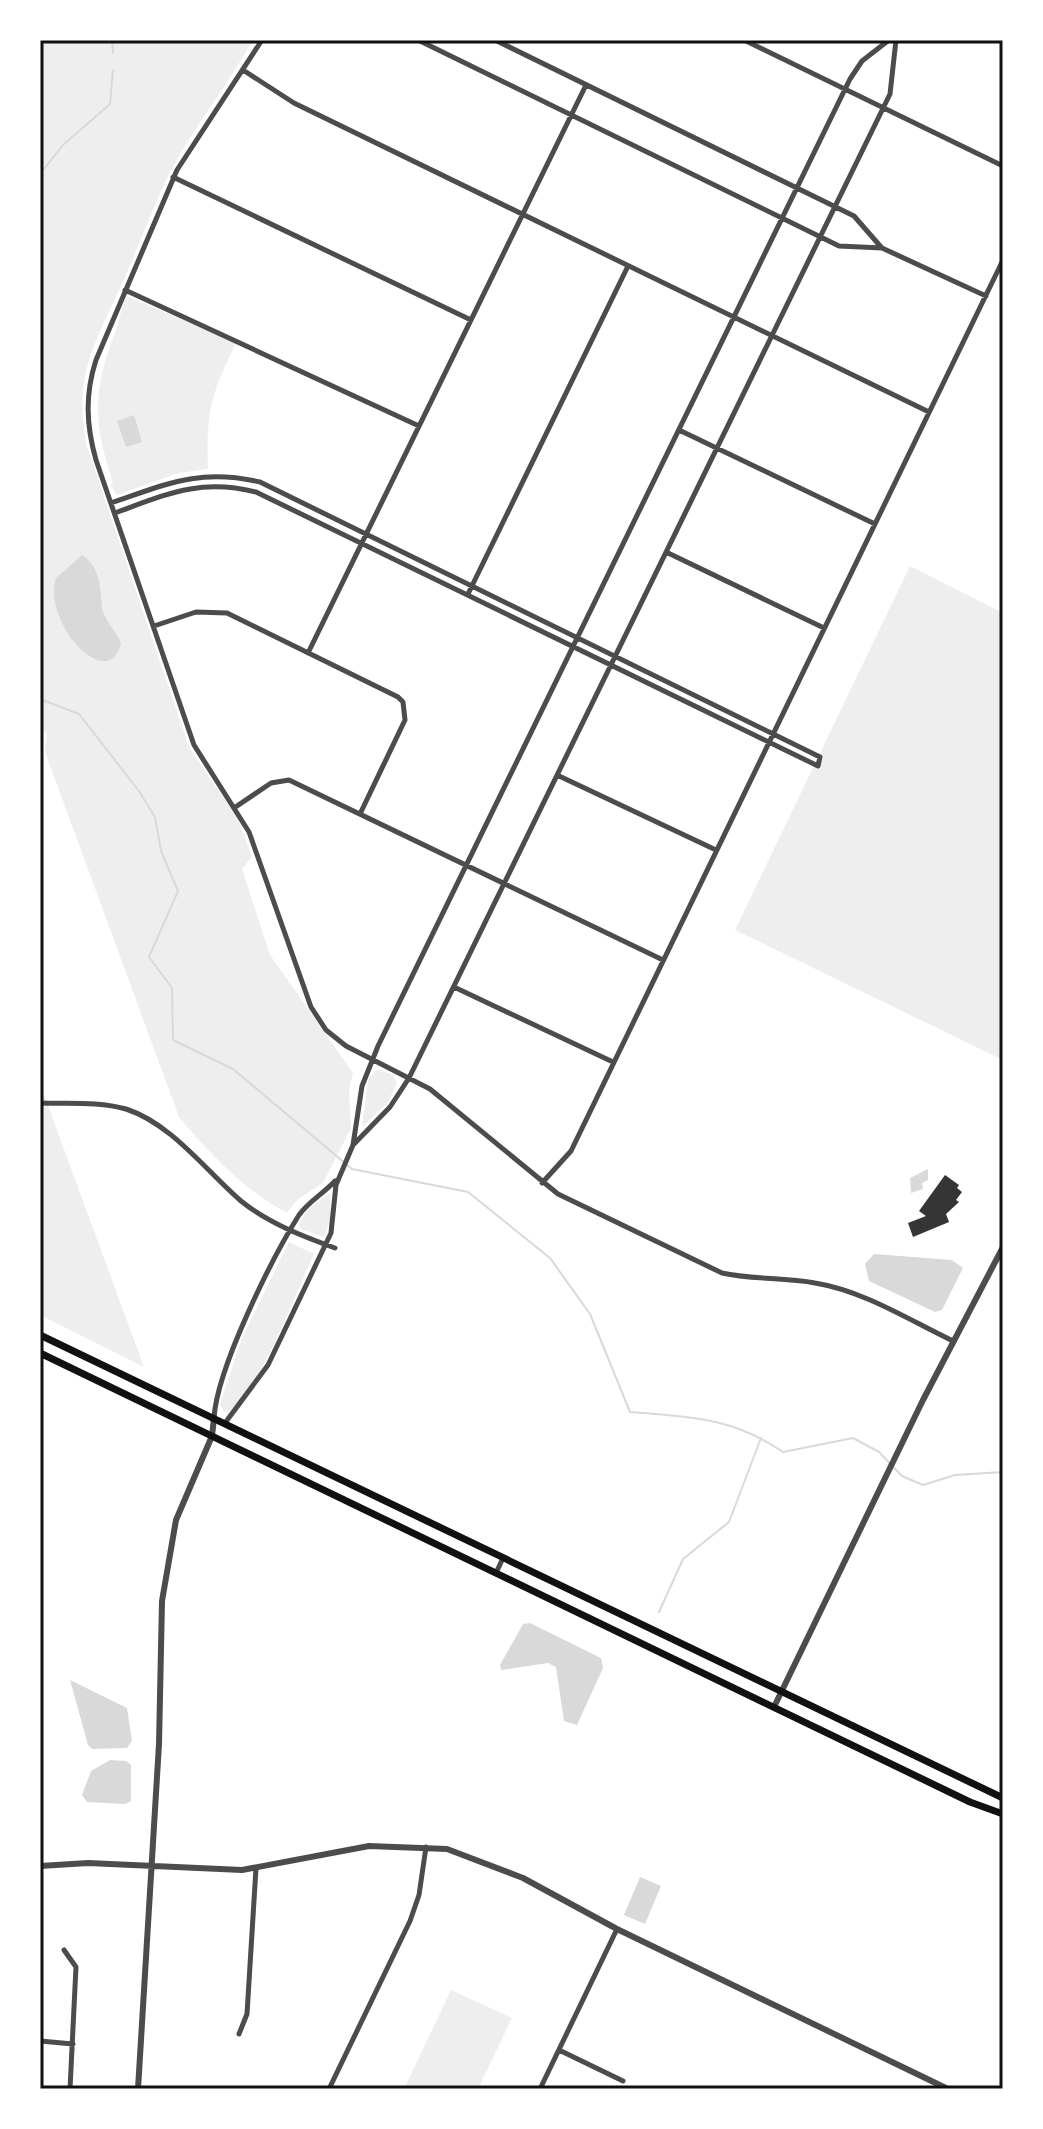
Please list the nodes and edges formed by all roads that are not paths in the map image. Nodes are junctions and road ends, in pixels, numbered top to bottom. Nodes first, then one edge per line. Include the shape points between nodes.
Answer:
1 (262, 40) edge
2 (418, 40) edge
3 (495, 40) edge
4 (744, 40) edge
5 (889, 40) edge
6 (896, 40) edge
7 (243, 70) junction
8 (586, 85) junction
9 (845, 89) junction
10 (883, 108) junction
11 (571, 115) junction
12 (1003, 166) edge
13 (173, 177) junction
14 (797, 188) junction
15 (835, 206) junction
16 (523, 214) junction
17 (782, 218) junction
18 (820, 236) junction
19 (882, 248) junction
20 (1003, 260) edge
21 (628, 266) junction
22 (125, 290) junction
23 (986, 296) junction
24 (734, 317) junction
25 (471, 320) junction
26 (772, 336) junction
27 (929, 412) junction
28 (419, 426) junction
29 (679, 430) junction
30 (717, 448) junction
31 (111, 503) junction
32 (115, 513) junction
33 (875, 524) junction
34 (366, 535) junction
35 (362, 543) junction
36 (666, 552) junction
37 (471, 587) junction
38 (468, 594) junction
39 (154, 626) junction
40 (824, 628) junction
41 (578, 637) junction
42 (573, 647) junction
43 (308, 653) junction
44 (615, 657) junction
45 (610, 666) junction
46 (773, 734) junction
47 (769, 743) junction
48 (557, 775) junction
49 (234, 808) junction
50 (360, 814) junction
51 (716, 850) junction
52 (467, 864) junction
53 (504, 885) junction
54 (663, 960) junction
55 (454, 987) junction
56 (373, 1058) junction
57 (613, 1062) junction
58 (409, 1078) junction
59 (40, 1103) edge
60 (353, 1145) junction
61 (338, 1177) junction
62 (542, 1183) junction
63 (291, 1231) junction
64 (325, 1244) junction
65 (1003, 1247) edge
66 (335, 1248) dead end
67 (40, 1335) edge
68 (953, 1341) junction
69 (40, 1353) edge
70 (214, 1418) junction
71 (225, 1423) junction
72 (212, 1436) junction
73 (503, 1558) junction
74 (496, 1573) junction
75 (781, 1692) junction
76 (774, 1707) junction
77 (1003, 1798) edge
78 (1003, 1814) edge
79 (426, 1845) junction
80 (40, 1866) edge
81 (152, 1868) junction
82 (256, 1868) junction
83 (617, 1929) junction
84 (64, 1950) dead end
85 (239, 2034) dead end
86 (40, 2041) edge
87 (73, 2044) junction
88 (559, 2050) junction
89 (623, 2081) dead end
90 (70, 2089) edge
91 (138, 2089) edge
92 (329, 2089) edge
93 (540, 2089) edge
94 (948, 2089) edge

1 - 7 street
2 - 11 street
3 - 8 street
4 - 9 street
5 - 9 street via 857,66
6 - 10 street via 894,83
7 - 13 street
7 - 16 street via 294,103
8 - 11 street
8 - 14 street
9 - 10 street
9 - 14 street
10 - 12 street
10 - 15 street
11 - 16 street
11 - 17 street
13 - 22 street
13 - 25 street
14 - 15 street
14 - 17 street
15 - 18 street
15 - 19 street via 858,218
16 - 21 street
16 - 25 street
17 - 18 street
17 - 24 street
18 - 19 street via 844,247
18 - 26 street
19 - 23 street
20 - 23 street
21 - 24 street
21 - 37 street
22 - 28 street
22 - 31 street via 96,360 87,401 92,445
23 - 27 street
24 - 26 street
24 - 29 street
25 - 28 street
26 - 27 street
26 - 30 street
27 - 33 street
28 - 34 street
29 - 30 street
29 - 41 street
30 - 33 street
30 - 36 street
31 - 32 street
31 - 34 street via 189,477 236,476 260,482
32 - 35 street via 187,488 233,486
32 - 39 street
33 - 40 street
34 - 35 street
34 - 37 street
35 - 38 street
35 - 43 street
36 - 40 street
36 - 44 street
37 - 38 street
37 - 41 street
38 - 42 street
39 - 43 street via 215,611
39 - 49 street via 194,745
40 - 46 street
41 - 42 street
41 - 44 street
42 - 45 street
42 - 52 street
43 - 50 street via 403,702 403,726
44 - 45 street
44 - 46 street
45 - 47 street
45 - 48 street
46 - 47 street
46 - 47 street via 820,757 818,766
47 - 51 street
48 - 51 street
48 - 53 street
49 - 50 street via 285,779
49 - 56 street via 254,842 311,1007 335,1039
50 - 52 street
51 - 54 street
52 - 53 street
52 - 56 street
53 - 54 street
53 - 55 street
54 - 57 street
55 - 57 street
55 - 58 street
56 - 58 street
56 - 60 street via 362,1086
57 - 62 street via 571,1151
58 - 60 street via 390,1107
58 - 62 street via 438,1095
59 - 63 street via 102,1105 137,1114 252,1208
60 - 61 street
61 - 63 street via 301,1212
61 - 64 street via 334,1227
62 - 68 street via 722,1273 815,1282 851,1292
63 - 64 street
63 - 70 street via 240,1334
64 - 66 street
64 - 71 street via 268,1365
65 - 68 street
67 - 70 main road
68 - 75 street
69 - 72 main road
70 - 71 main road
70 - 72 street
71 - 72 street
71 - 73 main road
72 - 74 main road
72 - 81 street via 187,1489 167,1559
73 - 74 street
73 - 75 main road
74 - 76 main road
75 - 76 street
75 - 77 main road
76 - 78 main road
79 - 82 street via 369,1846
79 - 83 street via 496,1866
79 - 92 street via 410,1921
80 - 81 street
81 - 82 street
81 - 91 street
82 - 85 street via 247,2014
83 - 88 street
83 - 94 street
84 - 87 street via 76,1967
86 - 87 street
87 - 90 street
88 - 89 street
88 - 93 street

